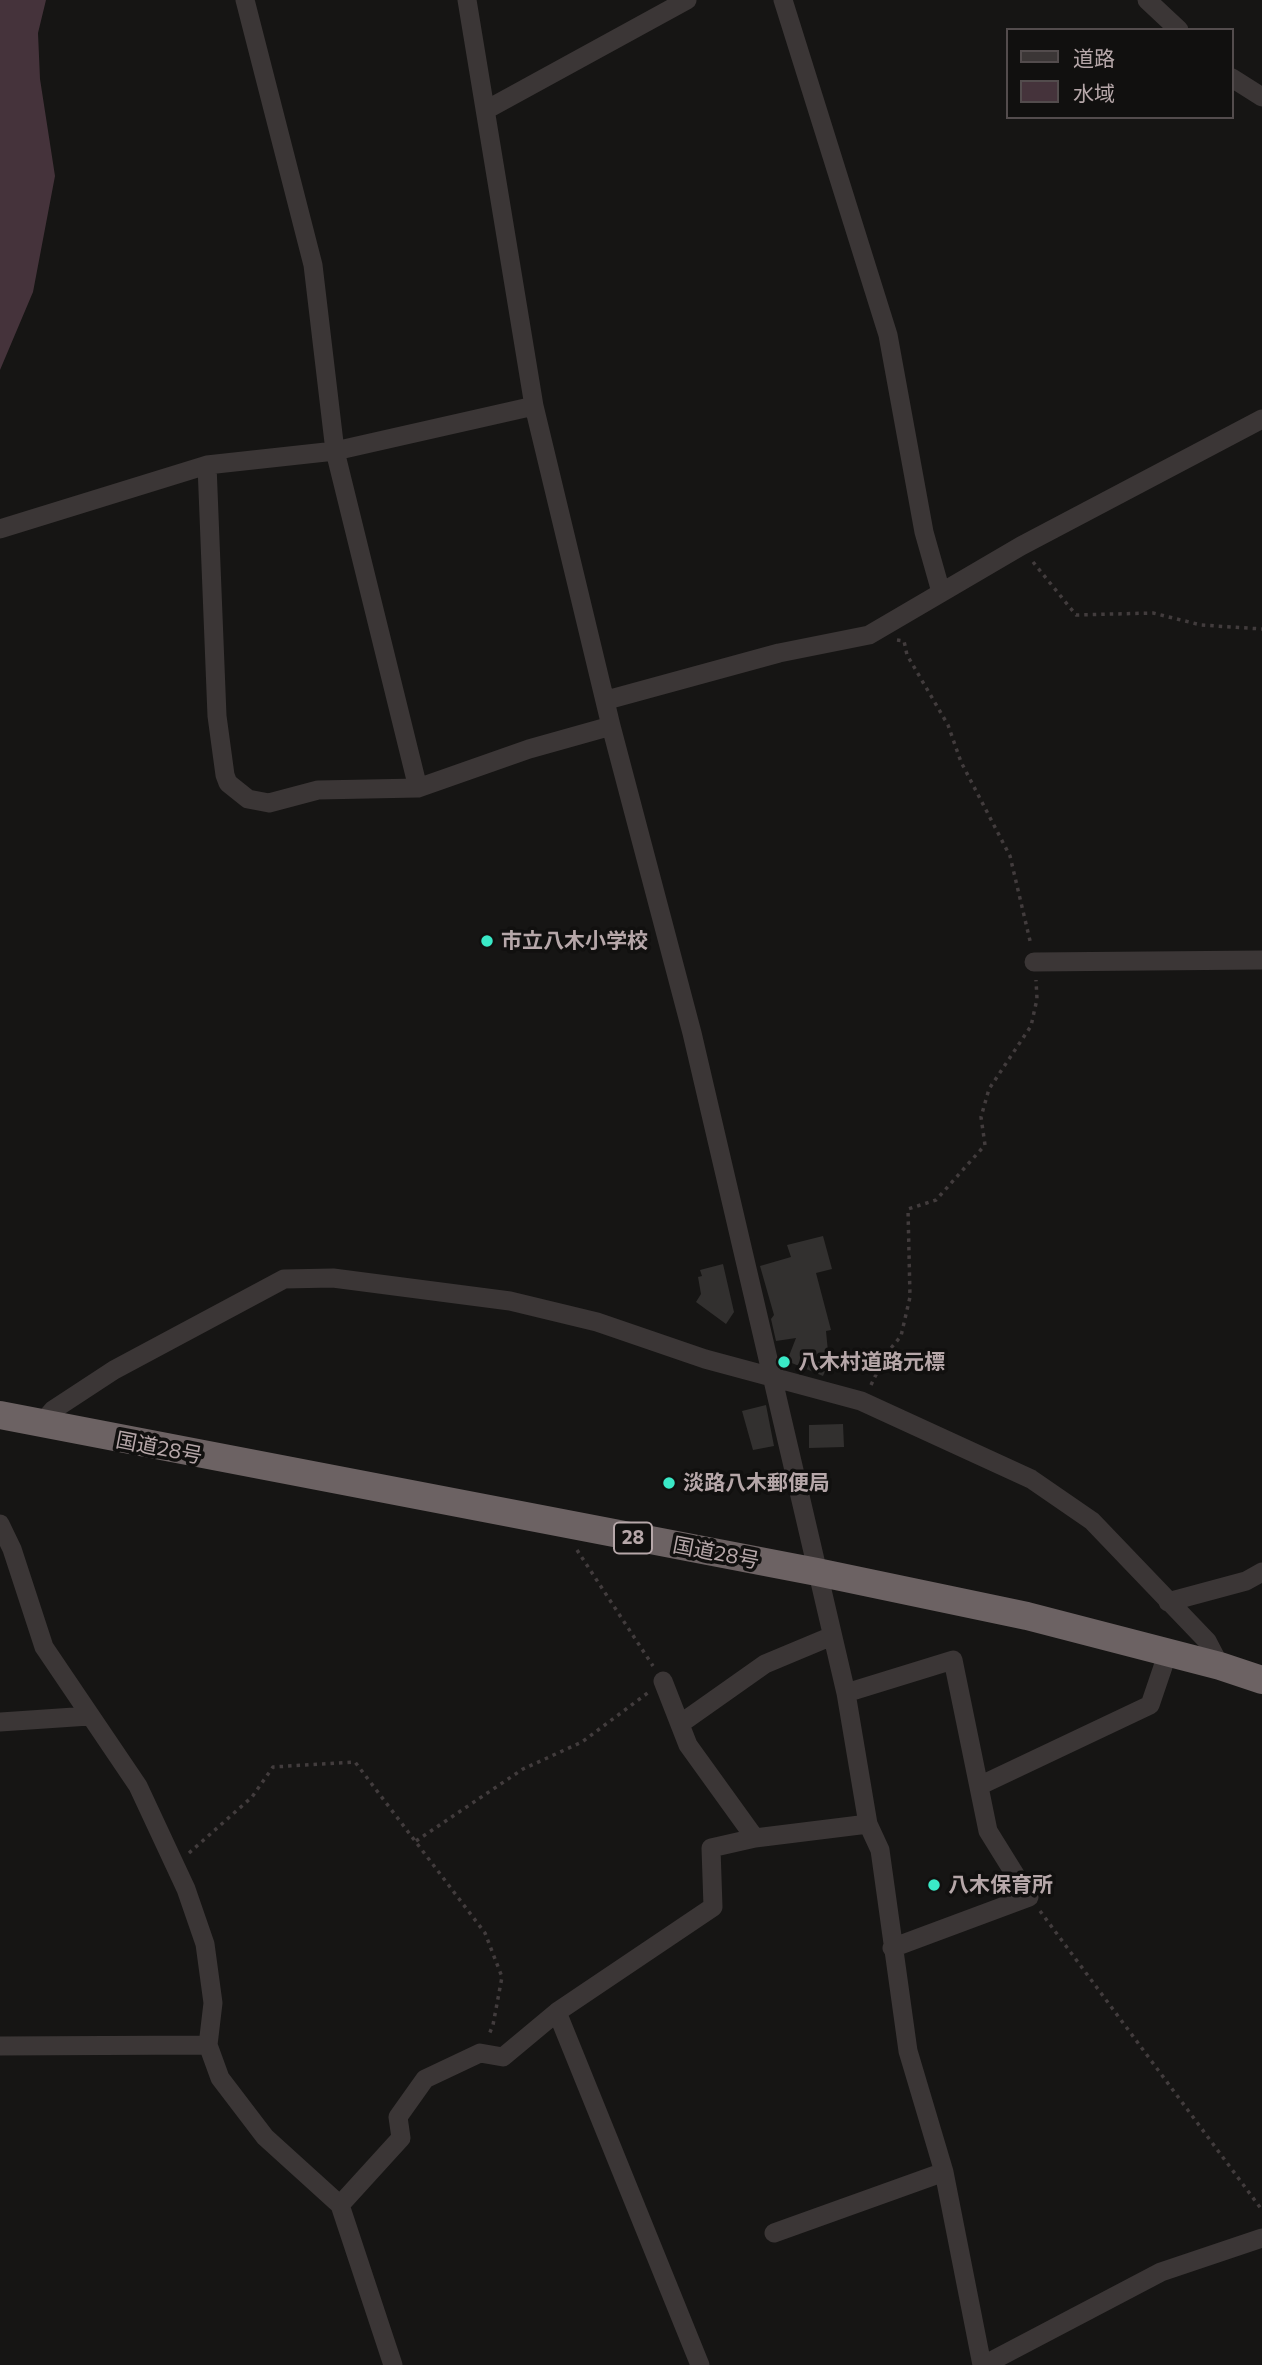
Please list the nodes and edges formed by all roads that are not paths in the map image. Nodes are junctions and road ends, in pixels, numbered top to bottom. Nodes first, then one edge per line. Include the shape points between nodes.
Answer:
1 (245, 0) edge
2 (467, 0) edge
3 (687, 0) edge
4 (783, 0) edge
5 (1147, 0) edge
6 (1177, 28) edge
7 (1234, 79) edge
8 (1262, 97) edge
9 (486, 110) junction
10 (534, 406) junction
11 (1262, 419) edge
12 (335, 451) junction
13 (207, 465) junction
14 (0, 529) edge
15 (941, 592) junction
16 (607, 700) junction
17 (611, 726) junction
18 (418, 788) junction
19 (1262, 960) edge
20 (1034, 962) road end
21 (774, 1377) junction
22 (0, 1415) edge
23 (40, 1425) junction
24 (0, 1524) edge
25 (817, 1572) junction
26 (1262, 1572) edge
27 (1168, 1602) junction
28 (832, 1636) junction
29 (1168, 1652) junction
30 (1220, 1666) junction
31 (1262, 1680) edge
32 (663, 1681) road end
33 (846, 1693) junction
34 (89, 1716) junction
35 (0, 1722) edge
36 (680, 1724) junction
37 (979, 1786) junction
38 (868, 1824) junction
39 (755, 1838) junction
40 (892, 1948) junction
41 (557, 2012) junction
42 (208, 2045) junction
43 (0, 2046) edge
44 (944, 2172) junction
45 (340, 2205) junction
46 (774, 2233) dead end
47 (1262, 2238) edge
48 (393, 2365) edge
49 (700, 2365) edge
50 (983, 2365) edge

1 - 12 street via 313,265
2 - 9 street
3 - 9 street
4 - 15 street via 888,335 924,532
5 - 6 street
7 - 8 street
9 - 10 street
10 - 12 street
10 - 16 street
11 - 15 street
12 - 13 street
12 - 18 street
13 - 14 street
13 - 18 street via 217,716 228,783 248,799 269,803 318,790
15 - 16 street via 869,635 779,653
16 - 17 street
17 - 18 street
17 - 21 street via 692,1033
19 - 20 street
21 - 23 street via 597,1322 510,1301 333,1278 284,1279 114,1370 53,1410
21 - 25 street
21 - 27 street via 860,1401 1031,1479 1092,1521
22 - 23 highway, 国道28号 / 28
23 - 25 highway, 国道28号 / 28
24 - 34 street via 44,1647
25 - 28 street
25 - 29 highway, 国道28号 / 28 via 1027,1616
26 - 27 street via 1247,1581
27 - 30 street via 1207,1641
28 - 33 street
28 - 36 street via 765,1664
29 - 30 highway, 国道28号 / 28
29 - 37 street via 1150,1705
30 - 31 highway, 国道28号 / 28
32 - 36 street
33 - 37 street via 953,1660
33 - 38 street
34 - 35 street
34 - 42 street via 138,1786 186,1889 205,1944 213,2003
36 - 39 street via 688,1745
37 - 40 street via 988,1831 1029,1897
38 - 39 street
38 - 40 street via 880,1850
39 - 41 street via 711,1848 713,1907
40 - 44 street via 908,2051
41 - 45 street via 503,2057 480,2053 425,2078 398,2117 401,2138
41 - 49 street
42 - 43 street
42 - 45 street via 220,2078 265,2137
44 - 46 street
44 - 50 street
45 - 48 street
47 - 50 street via 1161,2272

